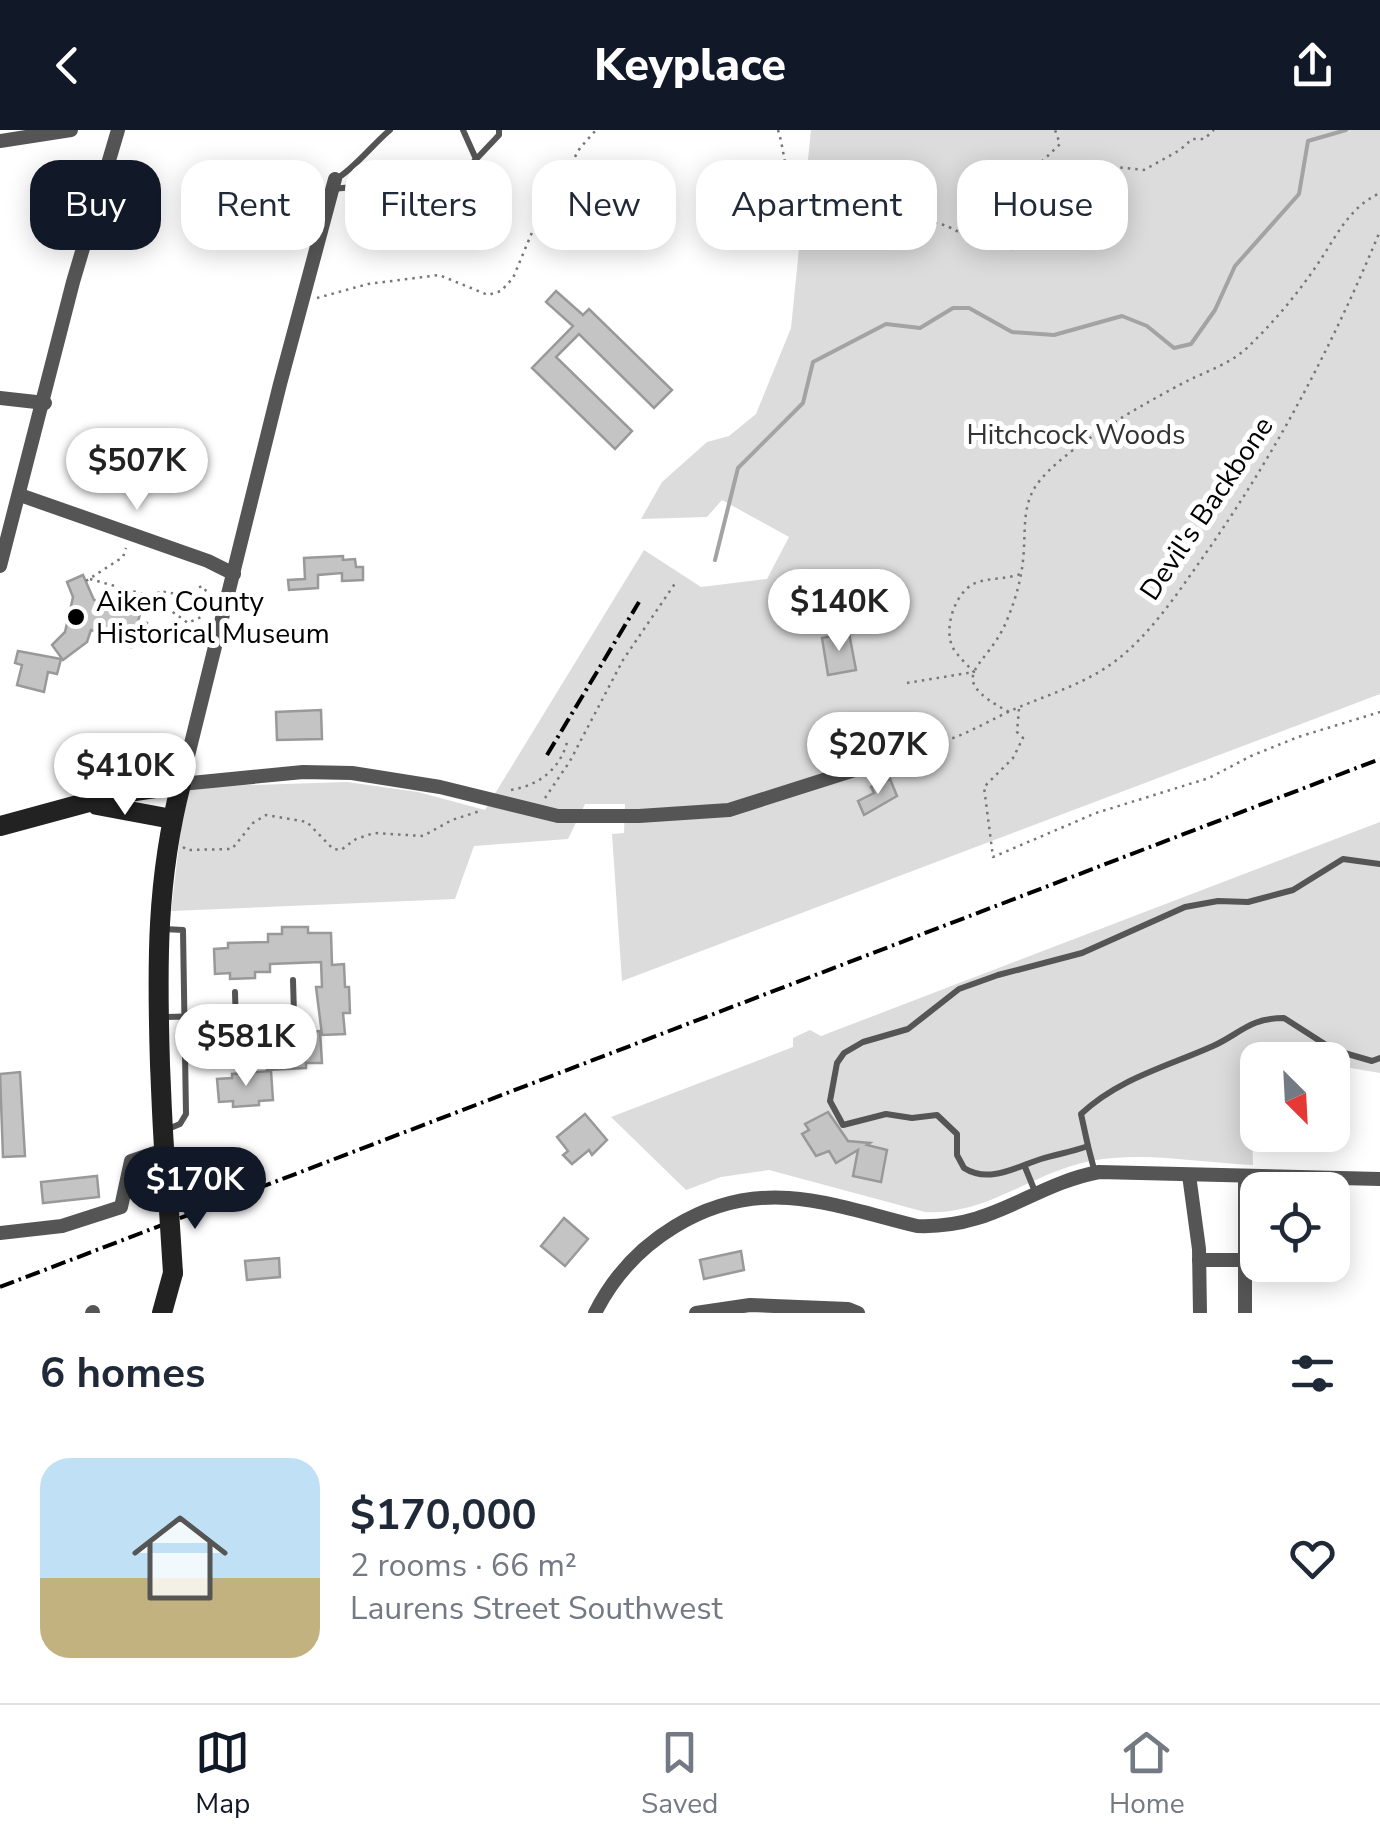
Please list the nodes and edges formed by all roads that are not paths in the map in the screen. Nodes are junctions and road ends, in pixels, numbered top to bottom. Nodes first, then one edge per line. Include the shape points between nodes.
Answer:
1 (71, 130) edge
2 (118, 130) edge
3 (390, 130) edge
4 (462, 130) edge
5 (499, 130) edge
6 (0, 140) edge
7 (476, 159) junction
8 (334, 184) junction
9 (0, 398) edge
10 (45, 403) junction
11 (20, 495) junction
12 (0, 566) edge
13 (234, 574) junction
14 (924, 748) road end
15 (877, 762) junction
16 (181, 784) junction
17 (85, 804) junction
18 (132, 810) junction
19 (0, 826) edge
20 (175, 829) junction
21 (1380, 864) edge
22 (163, 868) junction
23 (158, 929) junction
24 (293, 980) dead end
25 (235, 992) dead end
26 (236, 1016) junction
27 (183, 1017) junction
28 (158, 1018) junction
29 (1380, 1058) edge
30 (237, 1065) dead end
31 (163, 1141) junction
32 (1088, 1146) junction
33 (1026, 1167) junction
34 (1094, 1173) junction
35 (1189, 1176) junction
36 (1240, 1177) edge
37 (1350, 1179) edge
38 (1380, 1179) edge
39 (1037, 1195) junction
40 (0, 1233) edge
41 (1199, 1260) junction
42 (1240, 1260) edge
43 (173, 1273) junction
44 (1245, 1282) edge
45 (162, 1313) edge
46 (177, 1313) edge
47 (596, 1313) edge
48 (696, 1313) edge
49 (858, 1313) edge
50 (1200, 1313) edge
51 (1245, 1313) edge

1 - 6 street
2 - 10 street
3 - 8 lane
4 - 7 lane
5 - 7 lane
7 - 8 lane via 448,190 426,196
8 - 13 street
9 - 10 street
10 - 11 street
11 - 12 street
11 - 13 street
13 - 16 street
14 - 15 street
15 - 15 lane via 886,746 870,730 860,739
15 - 16 street via 730,810 639,816 558,816 352,773
16 - 17 street
16 - 20 street
17 - 18 street
17 - 19 street
18 - 20 street
18 - 22 street via 152,830
20 - 22 street
21 - 33 lane via 1342,859 1293,890 1185,907 1082,953 978,981 908,1029 853,1046 836,1063 830,1101 843,1125 886,1114 931,1113 954,1128 960,1163 970,1172
22 - 23 street
23 - 27 lane via 183,930
23 - 28 street
24 - 26 lane via 294,1014
25 - 26 lane
26 - 27 lane
26 - 30 lane
27 - 28 lane
27 - 31 lane via 186,1114
28 - 31 street
29 - 32 lane via 1334,1050 1284,1018 1246,1026 1105,1093 1081,1114
31 - 40 street via 131,1161 121,1207 62,1226
31 - 43 street, bridge
32 - 33 lane
32 - 34 lane
33 - 39 lane
34 - 35 street
34 - 39 street
35 - 36 street
35 - 41 street
37 - 38 street
39 - 47 street via 966,1223 934,1226 794,1198 737,1200 708,1208 660,1236 631,1262
41 - 42 street
41 - 50 street
43 - 45 street
43 - 46 street
44 - 51 street
48 - 49 street via 750,1305

